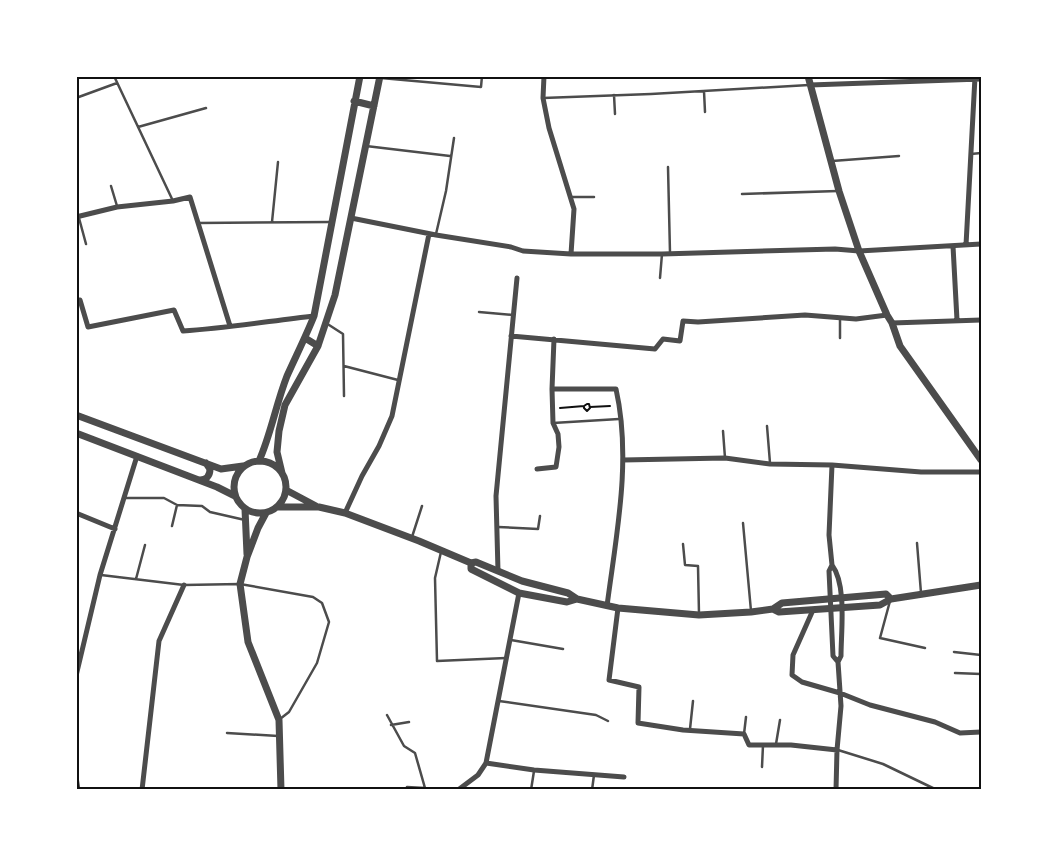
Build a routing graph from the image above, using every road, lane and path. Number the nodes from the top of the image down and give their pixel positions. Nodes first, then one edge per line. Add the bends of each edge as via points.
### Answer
1 (114, 76) edge
2 (360, 76) edge
3 (482, 76) edge
4 (544, 76) edge
5 (808, 76) edge
6 (380, 77) edge
7 (977, 78) edge
8 (909, 79) edge
9 (117, 83) junction
10 (810, 85) junction
11 (704, 91) junction
12 (614, 95) junction
13 (76, 98) edge
14 (543, 98) junction
15 (354, 101) junction
16 (374, 106) junction
17 (206, 108) dead end
18 (705, 112) dead end
19 (615, 114) dead end
20 (138, 127) junction
21 (454, 138) dead end
22 (365, 146) junction
23 (981, 153) edge
24 (971, 154) junction
25 (451, 156) junction
26 (899, 156) dead end
27 (830, 161) junction
28 (278, 162) dead end
29 (668, 167) dead end
30 (111, 186) dead end
31 (840, 191) junction
32 (742, 194) dead end
33 (570, 197) junction
34 (594, 197) dead end
35 (173, 201) junction
36 (76, 208) edge
37 (117, 208) junction
38 (77, 217) edge
39 (351, 218) junction
40 (198, 222) junction
41 (272, 222) junction
42 (331, 222) junction
43 (429, 234) junction
44 (436, 236) junction
45 (86, 244) dead end
46 (981, 244) edge
47 (966, 245) junction
48 (953, 246) junction
49 (859, 251) junction
50 (670, 253) junction
51 (571, 254) junction
52 (662, 254) junction
53 (517, 278) dead end
54 (660, 278) dead end
55 (80, 300) dead end
56 (480, 312) dead end
57 (513, 314) junction
58 (887, 315) junction
59 (314, 316) junction
60 (840, 318) junction
61 (957, 320) junction
62 (981, 320) edge
63 (326, 323) junction
64 (892, 323) junction
65 (230, 326) junction
66 (511, 336) junction
67 (305, 338) junction
68 (840, 338) dead end
69 (554, 339) junction
70 (318, 346) junction
71 (344, 366) junction
72 (398, 380) junction
73 (552, 389) junction
74 (344, 396) dead end
75 (584, 406) junction
76 (620, 406) junction
77 (590, 407) junction
78 (553, 409) junction
79 (76, 415) edge
80 (621, 419) junction
81 (554, 423) junction
82 (767, 426) dead end
83 (723, 432) dead end
84 (76, 433) edge
85 (137, 456) junction
86 (725, 458) junction
87 (623, 460) junction
88 (981, 460) edge
89 (259, 461) junction
90 (205, 463) junction
91 (770, 464) junction
92 (243, 466) junction
93 (832, 466) junction
94 (537, 470) dead end
95 (282, 472) junction
96 (981, 472) edge
97 (200, 480) junction
98 (286, 490) junction
99 (235, 496) junction
100 (124, 498) junction
101 (177, 505) junction
102 (278, 506) junction
103 (422, 506) dead end
104 (318, 507) junction
105 (245, 510) junction
106 (76, 513) edge
107 (266, 513) junction
108 (345, 513) junction
109 (540, 516) dead end
110 (245, 520) junction
111 (743, 523) dead end
112 (172, 526) dead end
113 (496, 527) junction
114 (115, 529) junction
115 (411, 538) junction
116 (917, 543) dead end
117 (683, 544) dead end
118 (145, 545) dead end
119 (441, 550) junction
120 (247, 557) junction
121 (471, 563) junction
122 (832, 565) junction
123 (498, 571) junction
124 (100, 575) junction
125 (136, 579) junction
126 (522, 581) junction
127 (240, 584) junction
128 (184, 585) junction
129 (981, 586) edge
130 (519, 593) junction
131 (921, 594) junction
132 (841, 598) junction
133 (576, 599) junction
134 (830, 599) junction
135 (891, 599) junction
136 (607, 606) junction
137 (618, 608) junction
138 (831, 608) junction
139 (842, 608) junction
140 (773, 609) junction
141 (813, 610) junction
142 (751, 612) junction
143 (699, 615) junction
144 (511, 640) junction
145 (925, 648) dead end
146 (563, 649) dead end
147 (954, 652) dead end
148 (981, 655) edge
149 (506, 658) junction
150 (838, 662) junction
151 (955, 673) dead end
152 (981, 674) edge
153 (76, 676) edge
154 (840, 693) junction
155 (693, 700) dead end
156 (497, 701) junction
157 (387, 715) dead end
158 (746, 717) dead end
159 (279, 720) junction
160 (780, 720) dead end
161 (608, 721) dead end
162 (408, 722) dead end
163 (391, 725) junction
164 (690, 731) junction
165 (981, 732) edge
166 (227, 734) dead end
167 (744, 734) junction
168 (280, 736) junction
169 (763, 745) junction
170 (776, 745) junction
171 (837, 750) junction
172 (486, 763) junction
173 (762, 768) dead end
174 (534, 770) junction
175 (594, 775) junction
176 (76, 777) edge
177 (624, 777) dead end
178 (425, 788) junction
179 (78, 790) edge
180 (142, 790) edge
181 (281, 790) edge
182 (406, 790) edge
183 (436, 790) edge
184 (458, 790) edge
185 (531, 790) edge
186 (592, 790) edge
187 (836, 790) edge
188 (936, 790) edge

1 - 9 lane
2 - 15 street
3 - 6 lane via 480,87
4 - 14 street
5 - 10 street
6 - 16 street
7 - 8 street
7 - 24 street
8 - 10 street
9 - 13 lane
9 - 20 lane
10 - 11 lane
10 - 27 street
11 - 12 lane
11 - 18 lane
12 - 14 lane
12 - 19 lane
14 - 33 street via 548,128
15 - 16 street
15 - 42 street
16 - 22 street
17 - 20 lane
20 - 35 lane
21 - 25 lane
22 - 25 lane
22 - 39 street
23 - 24 lane
24 - 47 street
25 - 44 lane
26 - 27 lane
27 - 31 street
28 - 41 lane
29 - 50 lane
30 - 37 lane
31 - 32 lane
31 - 49 street
33 - 34 lane
33 - 51 street via 574,209
35 - 37 street
35 - 40 street via 190,197
36 - 38 lane
37 - 38 street
38 - 45 lane
39 - 43 street
39 - 63 street
40 - 41 lane
40 - 65 street
41 - 42 lane
42 - 59 street
43 - 44 street
43 - 72 street
44 - 51 street via 511,246 524,251
46 - 47 street
47 - 48 street
48 - 49 street
48 - 61 street
49 - 50 street
49 - 58 street
50 - 52 street
51 - 52 street
52 - 54 lane
53 - 57 street
55 - 65 street via 88,327 174,310 183,331
56 - 57 lane
57 - 66 street
58 - 60 street
58 - 64 street
59 - 65 street
59 - 67 street
60 - 68 lane
60 - 69 street via 806,315 683,321 680,341 663,339 655,349
61 - 62 street
61 - 64 street
63 - 70 street
63 - 71 lane via 343,334
64 - 88 street via 900,346
66 - 69 street
66 - 113 street
67 - 70 street
67 - 89 street via 288,376
69 - 73 street
70 - 95 street via 286,405 277,452
71 - 72 lane
71 - 74 lane
72 - 108 street via 392,416
73 - 76 street via 616,390
73 - 78 street
75 - 77 path
75 - 77 path via 587,411
75 - 78 path
76 - 77 path
76 - 80 street
78 - 81 street
79 - 90 street
80 - 81 lane
80 - 87 street
81 - 94 street via 559,447 556,467
82 - 91 lane
83 - 86 lane
84 - 85 street
85 - 97 street
85 - 100 street
86 - 87 street
86 - 91 street
87 - 136 street
89 - 92 street
89 - 95 street via 267,462
90 - 92 street via 221,469
90 - 97 street via 210,472
91 - 93 street
92 - 99 street via 234,480
93 - 96 street
93 - 122 street via 829,535
95 - 98 street
97 - 99 street
98 - 102 street
98 - 104 street
99 - 105 street
100 - 101 lane via 164,498
100 - 114 street
101 - 110 lane via 202,506 210,512
101 - 112 lane
102 - 104 street
102 - 107 street
103 - 115 lane
104 - 108 street
105 - 107 street
105 - 110 street
106 - 114 street
107 - 120 street
108 - 115 street
109 - 113 lane via 538,529
110 - 120 street
111 - 142 lane
113 - 123 street
114 - 124 street
115 - 119 street
116 - 131 lane
117 - 143 lane via 684,565 698,566
118 - 125 lane
119 - 121 street
119 - 149 lane via 435,578 437,661
120 - 127 street
121 - 123 street
121 - 130 street via 471,569
122 - 132 street via 837,572
122 - 134 street via 829,571
123 - 126 street
124 - 125 lane
124 - 153 street
125 - 128 lane
126 - 130 street
126 - 133 street via 568,593
127 - 128 lane
127 - 159 street via 248,642
127 - 159 lane via 313,597 322,603 329,622 317,663 289,712
128 - 180 street via 159,641
129 - 131 street
130 - 133 street via 567,602
130 - 144 street
131 - 135 street
132 - 134 street
132 - 135 street via 886,594
132 - 139 street
133 - 136 street
134 - 138 street
134 - 140 street via 782,603
135 - 139 street via 880,605
135 - 145 lane via 880,638
136 - 137 street
137 - 143 street
137 - 164 street via 609,680 639,687 638,723
138 - 139 street
138 - 141 street
138 - 150 street via 833,656
139 - 150 street via 841,656
140 - 141 street via 779,612
140 - 142 street
141 - 154 street via 793,655 792,674 802,682
142 - 143 street
144 - 146 lane
144 - 149 street
147 - 148 lane
149 - 156 street
150 - 154 street
151 - 152 lane
154 - 165 street via 870,705 935,722 960,733
154 - 171 street
155 - 164 lane
156 - 161 lane via 596,715
156 - 172 street
157 - 163 lane
158 - 167 lane
159 - 168 street
160 - 170 lane
162 - 163 lane
163 - 178 lane via 404,746 415,753
164 - 167 street
166 - 168 lane
167 - 169 street via 749,745
168 - 181 street
169 - 170 street
169 - 173 lane
170 - 171 street
171 - 187 street
171 - 188 lane via 883,764
172 - 174 street
172 - 184 street
174 - 175 street
174 - 185 lane
175 - 177 street
175 - 186 lane
176 - 179 street
178 - 182 lane via 407,787
178 - 183 lane

